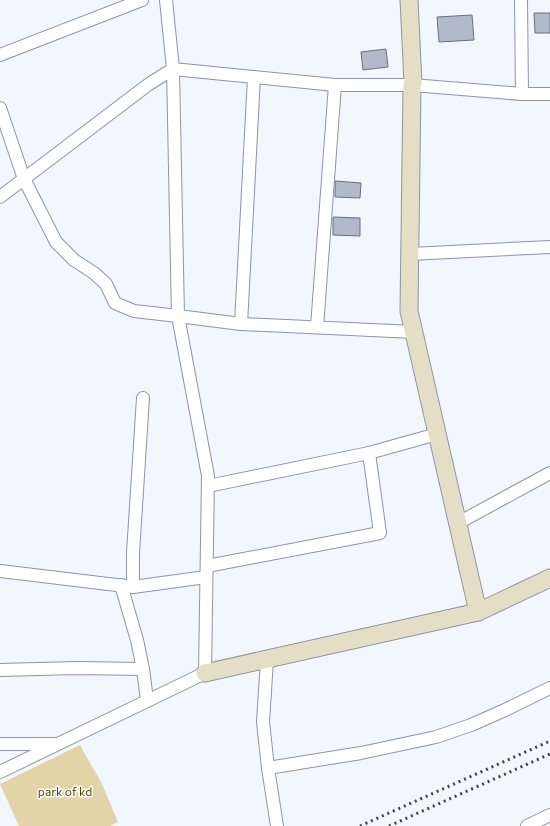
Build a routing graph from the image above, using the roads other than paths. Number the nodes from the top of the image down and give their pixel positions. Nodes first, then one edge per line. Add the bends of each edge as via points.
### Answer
1 (142, 0) edge
2 (166, 0) edge
3 (409, 0) edge
4 (521, 0) edge
5 (0, 54) edge
6 (173, 69) junction
7 (254, 77) junction
8 (335, 85) junction
9 (412, 85) junction
10 (522, 94) junction
11 (550, 94) edge
12 (0, 108) edge
13 (24, 179) junction
14 (0, 197) edge
15 (550, 247) edge
16 (410, 254) junction
17 (178, 316) junction
18 (241, 324) junction
19 (317, 327) junction
20 (414, 332) junction
21 (143, 398) dead end
22 (437, 434) junction
23 (369, 453) junction
24 (550, 473) edge
25 (208, 486) junction
26 (458, 523) junction
27 (0, 571) edge
28 (207, 571) junction
29 (550, 578) edge
30 (127, 586) junction
31 (478, 612) junction
32 (267, 660) junction
33 (143, 669) junction
34 (0, 670) edge
35 (205, 673) junction
36 (550, 688) edge
37 (147, 700) junction
38 (0, 744) edge
39 (59, 744) junction
40 (268, 768) junction
41 (0, 772) edge
42 (550, 815) edge
43 (277, 826) edge
44 (528, 826) edge

1 - 5 street
2 - 6 street
3 - 9 street
4 - 10 street
6 - 7 street
6 - 13 street via 149,84
6 - 17 street
7 - 8 street
7 - 18 street
8 - 9 street
8 - 19 street
9 - 10 street
9 - 16 street
10 - 11 street
12 - 13 street
13 - 14 street
13 - 17 street via 56,242 74,260 106,284 115,303 134,311
15 - 16 street
16 - 20 street via 410,311
17 - 18 street
17 - 25 street
18 - 19 street
19 - 20 street
20 - 22 street
21 - 30 street via 133,553
22 - 23 street
22 - 26 street
23 - 25 street
23 - 28 street via 380,533
24 - 26 street
25 - 28 street
26 - 31 street
27 - 30 street
28 - 30 street
28 - 35 street
29 - 31 street
30 - 33 street
31 - 32 street
32 - 35 street
32 - 40 street via 263,722
33 - 34 street
33 - 37 street
35 - 37 street
36 - 40 street via 506,710 436,737 361,753
37 - 39 street
38 - 39 street
39 - 41 street
40 - 43 street
42 - 44 street

